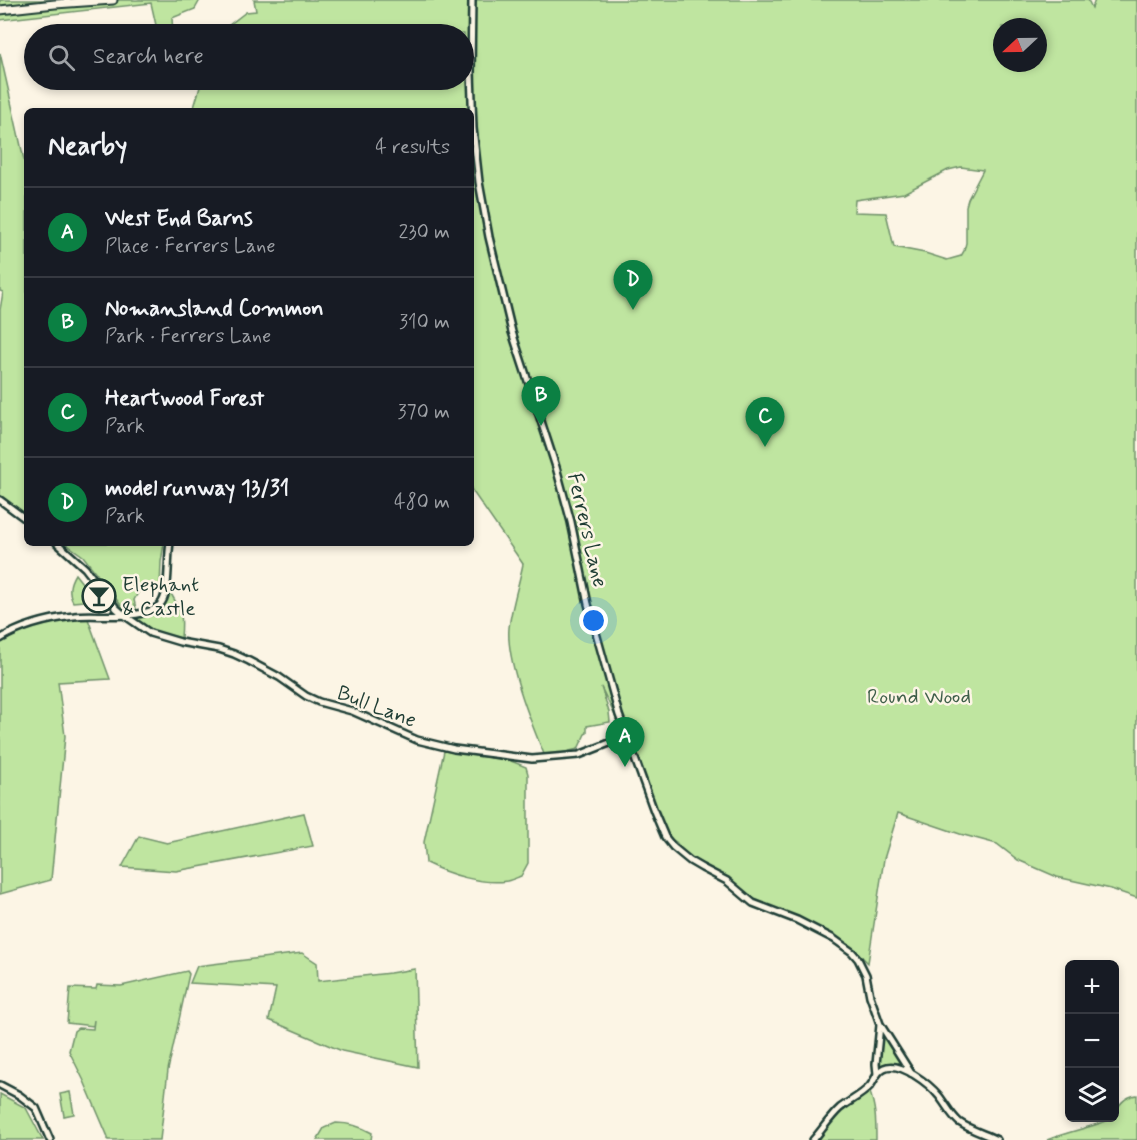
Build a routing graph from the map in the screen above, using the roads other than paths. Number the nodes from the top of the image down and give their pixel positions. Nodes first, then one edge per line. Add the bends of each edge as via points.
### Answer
1 (113, 0) edge
2 (472, 0) edge
3 (0, 10) edge
4 (472, 24) edge
5 (472, 90) edge
6 (472, 108) edge
7 (474, 139) edge
8 (476, 161) junction
9 (474, 163) edge
10 (0, 500) edge
11 (24, 518) edge
12 (60, 546) edge
13 (170, 546) edge
14 (124, 615) junction
15 (0, 639) edge
16 (632, 753) junction
17 (880, 1024) junction
18 (911, 1073) junction
19 (877, 1074) junction
20 (0, 1085) edge
21 (50, 1140) edge
22 (813, 1140) edge
23 (997, 1140) edge

1 - 3 main road
2 - 4 street, Ferrers Lane
5 - 6 street, Ferrers Lane
7 - 8 street, Ferrers Lane
8 - 9 street
8 - 16 street, Ferrers Lane via 512,332 556,467 588,604
10 - 11 street
12 - 14 street via 85,568
13 - 14 street via 166,594 160,605 139,614
14 - 15 street via 43,621
14 - 16 street, Bull Lane via 150,633 234,654 306,696 352,711 417,740 532,759 579,755 612,742
16 - 17 street, Ferrers Lane via 665,837 673,847 727,880 753,903 797,920 852,952 866,975
17 - 18 street, Ferrers Lane
17 - 19 street, Ferrers Lane
18 - 19 street via 890,1066
18 - 23 street via 938,1095 959,1121
19 - 22 street via 872,1084 840,1108
20 - 21 street via 36,1108

